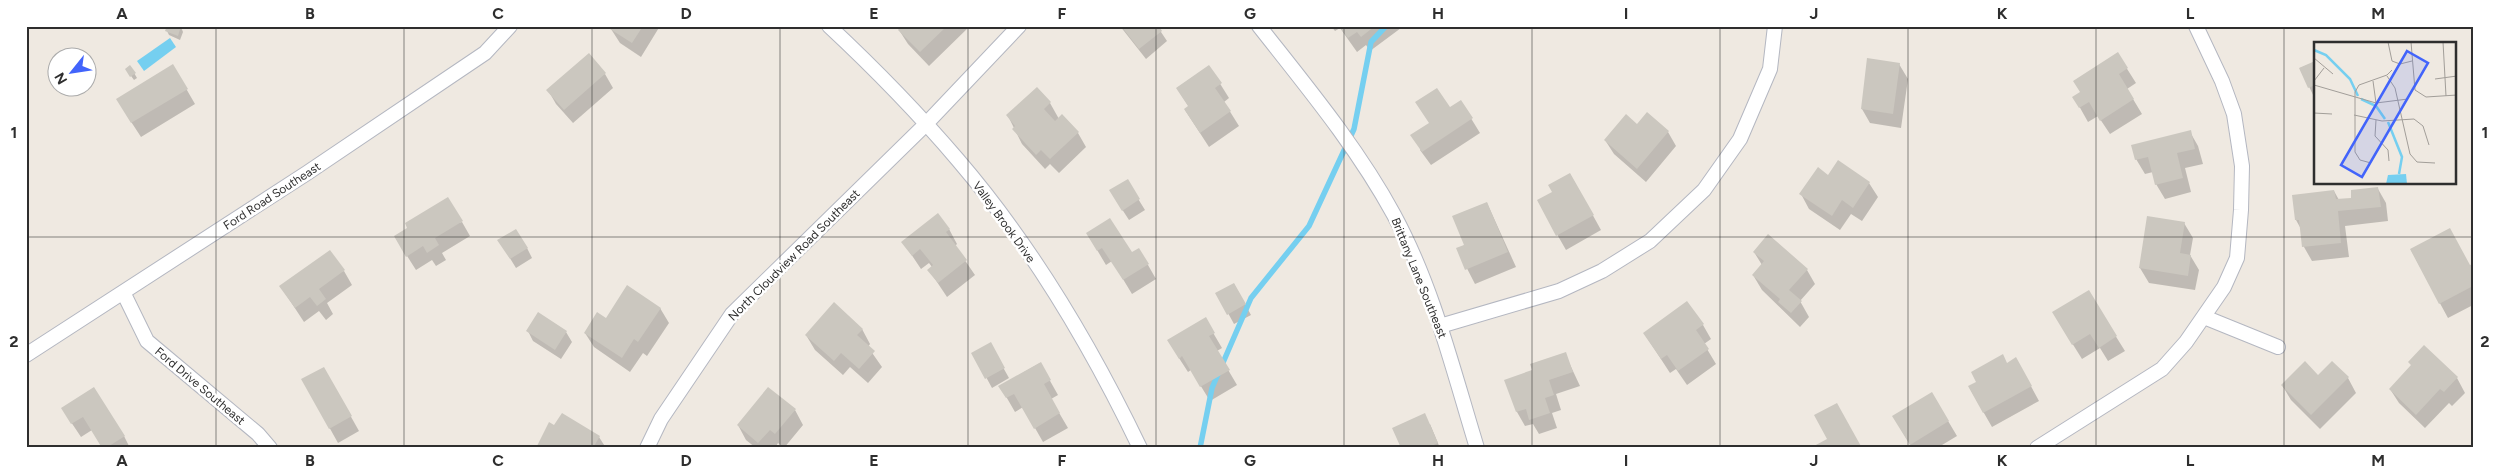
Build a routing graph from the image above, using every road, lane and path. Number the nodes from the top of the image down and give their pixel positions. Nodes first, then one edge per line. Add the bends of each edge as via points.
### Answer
1 (510, 26) edge
2 (829, 26) edge
3 (1019, 26) edge
4 (1259, 26) edge
5 (1775, 26) edge
6 (2196, 26) edge
7 (925, 125) junction
8 (124, 294) junction
9 (2204, 317) junction
10 (1440, 326) junction
11 (2278, 348) dead end
12 (26, 355) edge
13 (270, 448) edge
14 (647, 448) edge
15 (1140, 448) edge
16 (1477, 448) edge
17 (2037, 448) edge

1 - 8 street, Ford Road Southeast via 485,53
2 - 7 street, Valley Brook Drive
3 - 7 street, North Cloudview Road Southeast
4 - 10 street, Brittany Lane Southeast via 1360,158 1378,187 1407,243
5 - 10 street via 1770,69 1740,139 1704,190 1650,241 1602,271 1559,291
6 - 9 street via 2234,114 2242,166 2237,258 2224,287
7 - 14 street, North Cloudview Road Southeast via 732,314 661,419
7 - 15 street, Valley Brook Drive via 958,160 1016,236 1095,362
8 - 12 street, Ford Road Southeast
8 - 13 street, Ford Drive Southeast via 147,341 258,434
9 - 11 street
9 - 17 street via 2162,369
10 - 16 street, Brittany Lane Southeast

